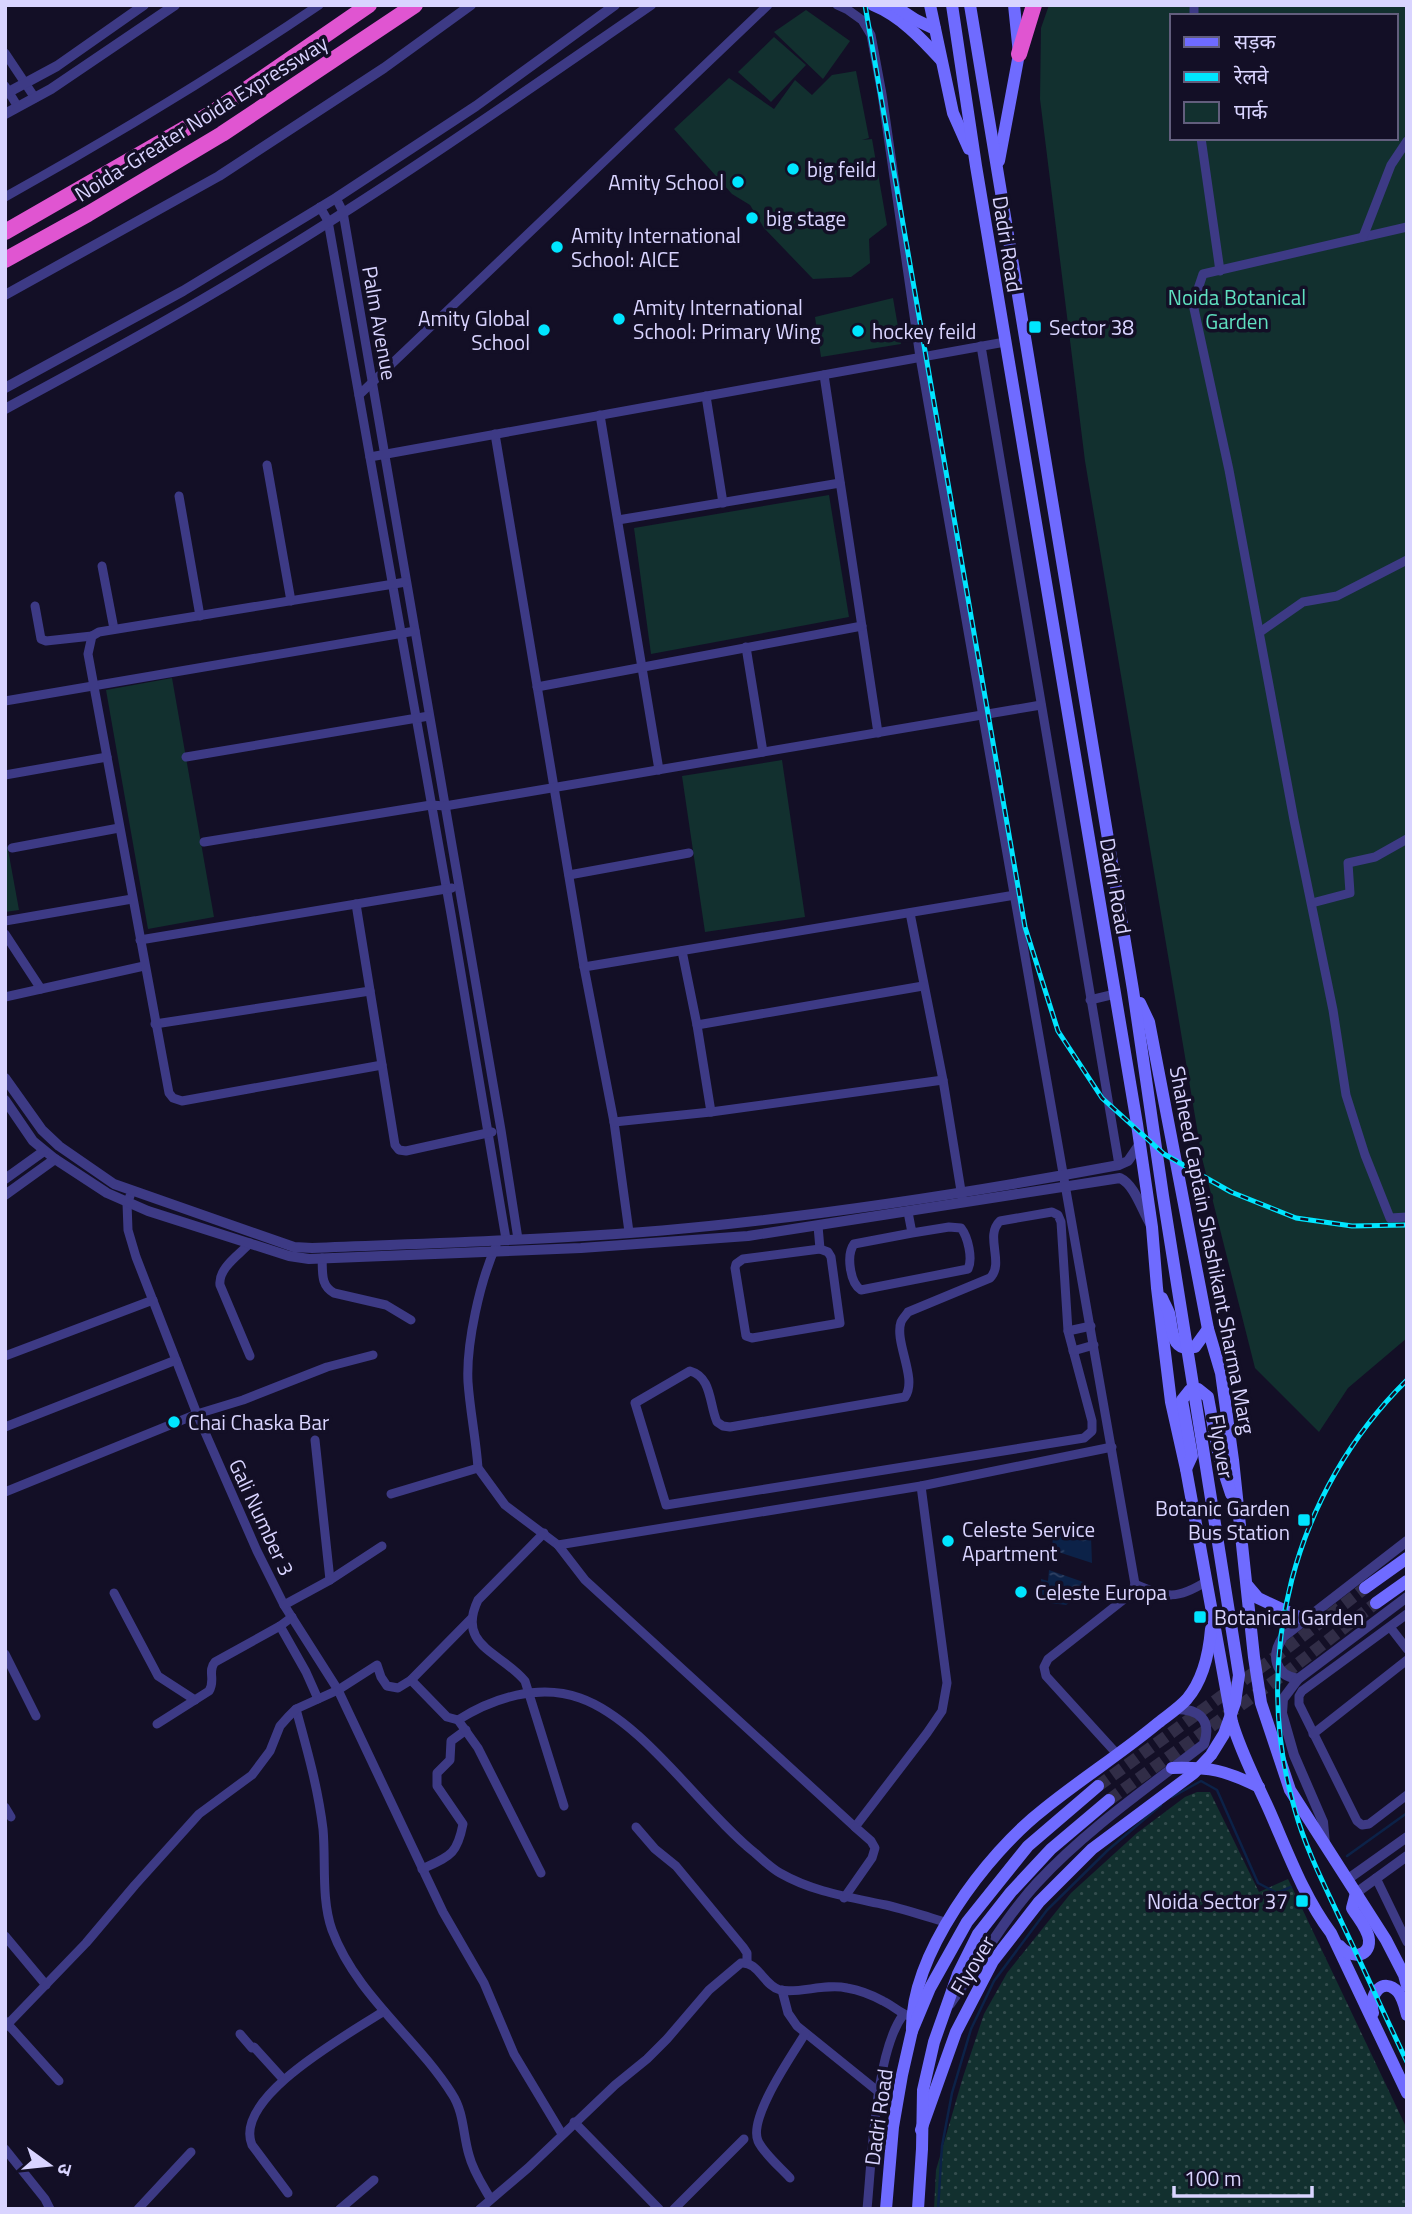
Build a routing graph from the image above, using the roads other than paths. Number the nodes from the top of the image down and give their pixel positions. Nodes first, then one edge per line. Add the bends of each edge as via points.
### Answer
1 (144, 5) edge
2 (175, 5) edge
3 (319, 5) edge
4 (369, 5) edge
5 (415, 5) edge
6 (471, 5) edge
7 (615, 5) edge
8 (651, 5) edge
9 (768, 5) edge
10 (837, 5) edge
11 (873, 5) edge
12 (892, 5) edge
13 (930, 5) edge
14 (952, 5) edge
15 (970, 5) edge
16 (1014, 5) edge
17 (1034, 5) edge
18 (934, 29) junction
19 (5, 53) edge
20 (1019, 54) junction
21 (941, 60) junction
22 (25, 83) junction
23 (7, 91) edge
24 (35, 98) junction
25 (18, 107) junction
26 (5, 114) edge
27 (1201, 140) edge
28 (1407, 141) edge
29 (976, 166) junction
30 (997, 172) junction
31 (5, 197) edge
32 (336, 198) junction
33 (320, 207) junction
34 (343, 212) junction
35 (328, 221) junction
36 (1407, 227) edge
37 (5, 232) edge
38 (1363, 237) junction
39 (5, 260) edge
40 (1220, 271) junction
41 (5, 295) edge
42 (1005, 342) junction
43 (981, 346) junction
44 (920, 357) junction
45 (824, 375) junction
46 (372, 382) junction
47 (5, 388) edge
48 (359, 395) junction
49 (706, 396) junction
50 (5, 409) edge
51 (600, 415) junction
52 (495, 434) junction
53 (384, 454) junction
54 (370, 457) junction
55 (267, 465) dead end
56 (840, 483) junction
57 (179, 496) dead end
58 (723, 503) junction
59 (618, 520) junction
60 (1407, 560) edge
61 (102, 566) dead end
62 (406, 582) junction
63 (392, 584) junction
64 (290, 601) junction
65 (35, 606) dead end
66 (200, 616) junction
67 (862, 626) junction
68 (114, 629) junction
69 (415, 631) junction
70 (1260, 632) junction
71 (401, 634) junction
72 (92, 636) junction
73 (746, 648) junction
74 (642, 667) junction
75 (94, 686) junction
76 (537, 687) junction
77 (5, 701) edge
78 (1041, 705) junction
79 (983, 715) junction
80 (429, 716) junction
81 (416, 719) junction
82 (878, 733) junction
83 (763, 752) junction
84 (107, 757) junction
85 (186, 757) dead end
86 (659, 770) junction
87 (5, 775) edge
88 (554, 788) junction
89 (431, 805) junction
90 (445, 806) junction
91 (120, 828) junction
92 (1407, 839) edge
93 (204, 842) dead end
94 (12, 848) dead end
95 (689, 853) dead end
96 (569, 874) junction
97 (458, 887) junction
98 (446, 889) junction
99 (1015, 895) junction
100 (132, 899) junction
101 (1311, 903) junction
102 (356, 904) junction
103 (910, 913) junction
104 (5, 921) edge
105 (5, 934) edge
106 (140, 940) junction
107 (681, 951) junction
108 (144, 966) junction
109 (584, 967) junction
110 (923, 986) junction
111 (41, 989) junction
112 (1133, 990) junction
113 (370, 991) junction
114 (1115, 994) junction
115 (5, 997) edge
116 (1090, 1000) junction
117 (155, 1024) junction
118 (697, 1025) junction
119 (382, 1065) junction
120 (5, 1078) edge
121 (943, 1080) junction
122 (5, 1100) edge
123 (711, 1112) junction
124 (614, 1122) junction
125 (501, 1130) junction
126 (488, 1132) junction
127 (1139, 1145) junction
128 (44, 1151) junction
129 (55, 1159) junction
130 (1119, 1165) junction
131 (5, 1179) edge
132 (1065, 1181) junction
133 (132, 1191) junction
134 (5, 1195) edge
135 (962, 1197) junction
136 (127, 1203) junction
137 (908, 1212) junction
138 (1407, 1217) edge
139 (818, 1226) junction
140 (1152, 1227) junction
141 (629, 1232) junction
142 (912, 1233) junction
143 (508, 1239) junction
144 (250, 1243) junction
145 (820, 1249) junction
146 (494, 1251) junction
147 (322, 1258) junction
148 (1157, 1288) junction
149 (153, 1300) junction
150 (411, 1320) dead end
151 (1090, 1326) junction
152 (1208, 1329) junction
153 (1068, 1331) junction
154 (1094, 1345) junction
155 (1073, 1352) junction
156 (373, 1354) dead end
157 (5, 1356) edge
158 (250, 1356) dead end
159 (176, 1360) junction
160 (197, 1413) junction
161 (5, 1427) edge
162 (315, 1440) dead end
163 (1112, 1447) junction
164 (478, 1468) junction
165 (1186, 1469) junction
166 (921, 1486) junction
167 (5, 1492) edge
168 (391, 1494) dead end
169 (1238, 1518) junction
170 (544, 1533) junction
171 (1407, 1541) edge
172 (558, 1545) junction
173 (382, 1546) dead end
174 (1407, 1558) edge
175 (330, 1580) junction
176 (1206, 1581) junction
177 (1407, 1581) edge
178 (1135, 1584) junction
179 (1247, 1585) junction
180 (1365, 1588) tunnel mouth
181 (114, 1592) dead end
182 (1407, 1597) edge
183 (1377, 1603) tunnel mouth
184 (284, 1605) junction
185 (1212, 1612) junction
186 (1407, 1614) edge
187 (292, 1617) junction
188 (471, 1619) junction
189 (1303, 1619) junction
190 (280, 1626) junction
191 (1390, 1627) junction
192 (1407, 1649) edge
193 (5, 1654) edge
194 (1407, 1660) edge
195 (1297, 1679) junction
196 (411, 1680) junction
197 (338, 1690) junction
198 (530, 1692) junction
199 (318, 1699) junction
200 (195, 1700) junction
201 (296, 1709) junction
202 (1175, 1709) junction
203 (36, 1716) dead end
204 (458, 1720) junction
205 (157, 1724) dead end
206 (466, 1730) junction
207 (1313, 1734) junction
208 (1117, 1755) junction
209 (1172, 1768) junction
210 (1098, 1786) tunnel mouth
211 (1259, 1787) junction
212 (1407, 1795) edge
213 (1109, 1800) tunnel mouth
214 (564, 1806) dead end
215 (5, 1807) edge
216 (11, 1817) dead end
217 (636, 1826) dead end
218 (855, 1827) junction
219 (1407, 1837) edge
220 (1325, 1844) junction
221 (1407, 1856) edge
222 (422, 1869) junction
223 (541, 1873) dead end
224 (1376, 1878) junction
225 (1348, 1880) junction
226 (1356, 1893) junction
227 (844, 1898) junction
228 (948, 1923) junction
229 (1331, 1933) junction
230 (5, 1936) edge
231 (1407, 1942) edge
232 (747, 1962) junction
233 (46, 1985) junction
234 (1407, 1986) edge
235 (782, 1990) junction
236 (384, 2011) junction
237 (944, 2012) junction
238 (1407, 2015) edge
239 (907, 2016) junction
240 (6, 2024) edge
241 (912, 2031) junction
242 (240, 2034) dead end
243 (805, 2034) junction
244 (1378, 2034) junction
245 (283, 2079) junction
246 (59, 2081) dead end
247 (880, 2093) junction
248 (1407, 2093) edge
249 (575, 2122) junction
250 (921, 2130) junction
251 (562, 2134) junction
252 (744, 2139) dead end
253 (5, 2149) edge
254 (191, 2152) dead end
255 (790, 2178) dead end
256 (374, 2180) dead end
257 (288, 2193) dead end
258 (490, 2198) junction
259 (50, 2209) edge
260 (138, 2209) edge
261 (340, 2209) edge
262 (480, 2209) edge
263 (659, 2209) edge
264 (674, 2209) edge
265 (867, 2209) edge
266 (886, 2209) edge
267 (918, 2209) edge

1 - 22 street
2 - 24 street
3 - 31 street via 244,57
4 - 37 highway, Noida-Greater Noida Expressway via 212,113
5 - 39 highway, Noida-Greater Noida Expressway via 222,134
6 - 41 street via 219,176
7 - 32 street
8 - 34 street
9 - 46 street
10 - 44 street via 862,20 871,35
11 - 21 main road via 888,11
12 - 18 main road
13 - 18 main road
14 - 29 main road
15 - 30 main road, Dadri Road
16 - 20 main road
17 - 20 highway
18 - 21 main road
19 - 22 street
20 - 30 main road
21 - 29 main road via 953,113
22 - 23 street
22 - 24 street
23 - 25 street
24 - 25 street
25 - 26 street
27 - 40 street
28 - 38 street via 1391,165
29 - 42 main road, Dadri Road
30 - 112 main road, Dadri Road
32 - 33 street
32 - 34 street, Palm Avenue
33 - 35 street, Palm Avenue
33 - 47 street via 183,291
34 - 35 street
34 - 46 street, Palm Avenue
35 - 48 street, Palm Avenue
35 - 50 street via 264,263
36 - 38 street
38 - 40 street
40 - 70 street via 1203,274 1194,304
42 - 43 street
42 - 114 main road, Dadri Road
43 - 44 street
43 - 78 street
44 - 45 street
44 - 79 street
45 - 49 street
45 - 56 street
46 - 48 street
46 - 53 street, Palm Avenue
48 - 54 street, Palm Avenue
49 - 51 street
49 - 58 street
51 - 52 street
51 - 59 street
52 - 53 street
52 - 76 street
53 - 54 street
53 - 62 street, Palm Avenue
54 - 63 street, Palm Avenue
55 - 64 street
56 - 58 street
56 - 67 street
57 - 66 street
58 - 59 street
59 - 74 street
60 - 70 street via 1337,596 1303,602
61 - 68 street
62 - 63 street
62 - 69 street, Palm Avenue
63 - 64 street
63 - 71 street, Palm Avenue
64 - 66 street
65 - 72 street via 41,639
66 - 68 street
67 - 73 street
67 - 82 street
68 - 72 street
69 - 71 street
69 - 80 street, Palm Avenue
70 - 101 street
71 - 75 street
71 - 81 street, Palm Avenue
72 - 75 street via 88,654
73 - 74 street
73 - 83 street
74 - 76 street
74 - 86 street
75 - 77 street
75 - 84 street
76 - 88 street
78 - 79 street
78 - 116 street
79 - 82 street
79 - 99 street
80 - 81 street
80 - 90 street, Palm Avenue
81 - 85 street
81 - 89 street, Palm Avenue
82 - 83 street
83 - 86 street
84 - 87 street
84 - 91 street
86 - 88 street
88 - 90 street
88 - 96 street
89 - 90 street
89 - 93 street
89 - 98 street, Palm Avenue
90 - 97 street, Palm Avenue
91 - 94 street
91 - 100 street
92 - 101 street via 1376,857 1348,863 1350,893
95 - 96 street
96 - 109 street
97 - 98 street
97 - 125 street, Palm Avenue
98 - 102 street
98 - 126 street, Palm Avenue
99 - 103 street
99 - 132 street
100 - 104 street
100 - 106 street
101 - 138 street via 1346,1095 1390,1218
102 - 106 street
102 - 113 street
103 - 107 street
103 - 110 street
105 - 111 street
106 - 108 street
107 - 109 street
107 - 118 street
108 - 111 street
108 - 117 street
109 - 124 street
110 - 118 street
110 - 121 street
111 - 115 street
112 - 152 main road, Shaheed Captain Shashikant Sharma Marg via 1149,1022
112 - 250 main road, Flyover via 1239,1675 1235,1703 1224,1734 1194,1773 1091,1849 1015,1931 993,1961 956,2032
113 - 117 street
113 - 119 street
114 - 116 street
114 - 127 main road, Dadri Road
116 - 130 street
117 - 119 street via 169,1093 182,1101
118 - 123 street
119 - 126 street via 399,1150
120 - 133 street via 59,1146
121 - 123 street
121 - 135 street
122 - 128 street
123 - 124 street
124 - 141 street
125 - 126 street
125 - 143 street, Palm Avenue
126 - 143 street, Palm Avenue
127 - 130 street via 1128,1161
127 - 140 main road, Dadri Road
128 - 129 street
128 - 131 street
129 - 134 street
129 - 136 street
130 - 132 street
132 - 135 street
132 - 140 street via 1123,1179
132 - 151 street
133 - 136 street, Gali Number 3
133 - 143 street via 294,1247
135 - 137 street
135 - 141 street
136 - 144 street
136 - 149 street, Gali Number 3 via 128,1230
137 - 139 street
137 - 142 street
139 - 145 street
139 - 146 street via 735,1237
140 - 148 main road, Dadri Road
141 - 143 street
142 - 142 street via 961,1228 968,1269 857,1289 849,1253 854,1244
143 - 146 street
144 - 147 street via 289,1256
144 - 158 street via 219,1277
145 - 145 street via 831,1257 840,1323 746,1336 736,1264 743,1259
146 - 147 street
146 - 164 street via 469,1348
147 - 150 street via 326,1289 386,1305
148 - 152 main road via 1179,1345 1195,1347
148 - 165 main road, Dadri Road via 1171,1402
149 - 157 street
149 - 159 street, Gali Number 3
151 - 153 street
151 - 154 street
152 - 169 main road, Shaheed Captain Shashikant Sharma Marg via 1221,1373
153 - 155 street
153 - 155 street via 1061,1222 1052,1212 1000,1222 993,1234 996,1266 990,1278 908,1312 901,1321 909,1388 905,1397 730,1427 717,1422 705,1380 690,1371 635,1403 666,1505 1084,1438 1091,1432 1092,1421
154 - 155 street
154 - 163 street
156 - 160 street
159 - 160 street, Gali Number 3
159 - 161 street
160 - 167 street
160 - 184 street, Gali Number 3
162 - 175 street
163 - 166 street
163 - 178 street
164 - 168 street
164 - 170 street via 505,1506
165 - 169 main road via 1192,1456 1182,1400 1190,1390 1198,1389 1208,1397 1219,1457
165 - 176 main road, Dadri Road
166 - 172 street
166 - 218 street via 946,1664 942,1711
169 - 179 main road, Shaheed Captain Shashikant Sharma Marg
170 - 172 street
170 - 188 street via 478,1600
171 - 189 street
172 - 218 street via 585,1580
173 - 175 street
174 - 180 main road
175 - 184 street
176 - 178 street via 1173,1596
176 - 185 main road, Dadri Road
177 - 183 main road
178 - 208 street via 1132,1593 1048,1659 1044,1667 1046,1676
179 - 189 main road via 1258,1598
179 - 220 main road, Shaheed Captain Shashikant Sharma Marg via 1261,1703 1290,1790
181 - 200 street via 158,1676
182 - 195 street
184 - 187 street, Gali Number 3
185 - 202 main road via 1201,1674 1187,1699
185 - 211 main road via 1232,1722
186 - 191 street
187 - 190 street
187 - 197 street, Gali Number 3
188 - 196 street
188 - 198 street via 478,1642 518,1673
189 - 195 street via 1276,1650 1281,1674
190 - 199 street
190 - 200 street via 215,1662 213,1685
191 - 192 street
191 - 207 street via 1302,1690 1299,1704
193 - 203 street
194 - 207 street
195 - 220 street via 1283,1699 1282,1713 1294,1755 1323,1822
196 - 197 street via 398,1688 387,1686 377,1665
196 - 204 street via 447,1717
197 - 199 street
197 - 222 street, Gali Number 3
198 - 204 street via 502,1699
198 - 214 street
198 - 227 street via 579,1697 603,1710 632,1731 738,1840 778,1872
199 - 201 street
200 - 205 street
201 - 233 street via 280,1726 270,1751 252,1775 199,1814
201 - 236 street via 321,1814 326,1906 332,1930
202 - 208 main road
202 - 209 street via 1195,1711 1208,1732 1204,1744
204 - 206 street
206 - 222 street via 451,1741 450,1760 437,1773 437,1786 463,1824 459,1844 446,1858
206 - 223 street
207 - 212 street via 1362,1825
208 - 228 main road via 1042,1810 995,1856
209 - 211 main road via 1219,1769
209 - 237 street via 1075,1845 1036,1884
210 - 241 main road via 1028,1846 967,1922
211 - 229 main road via 1315,1910
213 - 237 main road via 1051,1849 978,1934
215 - 216 street
217 - 232 street via 743,1947
218 - 227 street via 875,1848
219 - 225 street
220 - 225 main road, Shaheed Captain Shashikant Sharma Marg
221 - 224 street
222 - 251 street, Gali Number 3 via 484,1983 514,2054
224 - 226 street
224 - 231 street
225 - 226 main road, Shaheed Captain Shashikant Sharma Marg
226 - 229 main road via 1352,1908 1367,1934 1368,1947 1362,1954 1348,1954
226 - 234 main road, Shaheed Captain Shashikant Sharma Marg via 1386,1940
227 - 228 street
228 - 239 main road via 930,1954
229 - 244 main road
230 - 233 street
232 - 235 street via 771,1986
232 - 249 street via 709,1990 654,2053
233 - 240 street
235 - 239 street via 844,1987 885,2001
235 - 243 street via 788,2013
236 - 245 street
236 - 258 street via 453,2096 471,2163
237 - 250 main road via 923,2090
238 - 244 main road via 1396,1990 1377,1990 1371,2004
239 - 241 main road
239 - 247 street via 896,2024 888,2043
240 - 246 street
241 - 266 main road, Dadri Road via 894,2127
242 - 245 street
243 - 247 street
243 - 255 street via 768,2096 756,2136
244 - 248 main road
245 - 257 street via 266,2097 248,2137
247 - 265 street
249 - 251 street
249 - 263 street
250 - 267 main road
251 - 258 street
252 - 264 street
253 - 259 street
254 - 260 street
256 - 261 street
258 - 262 street

